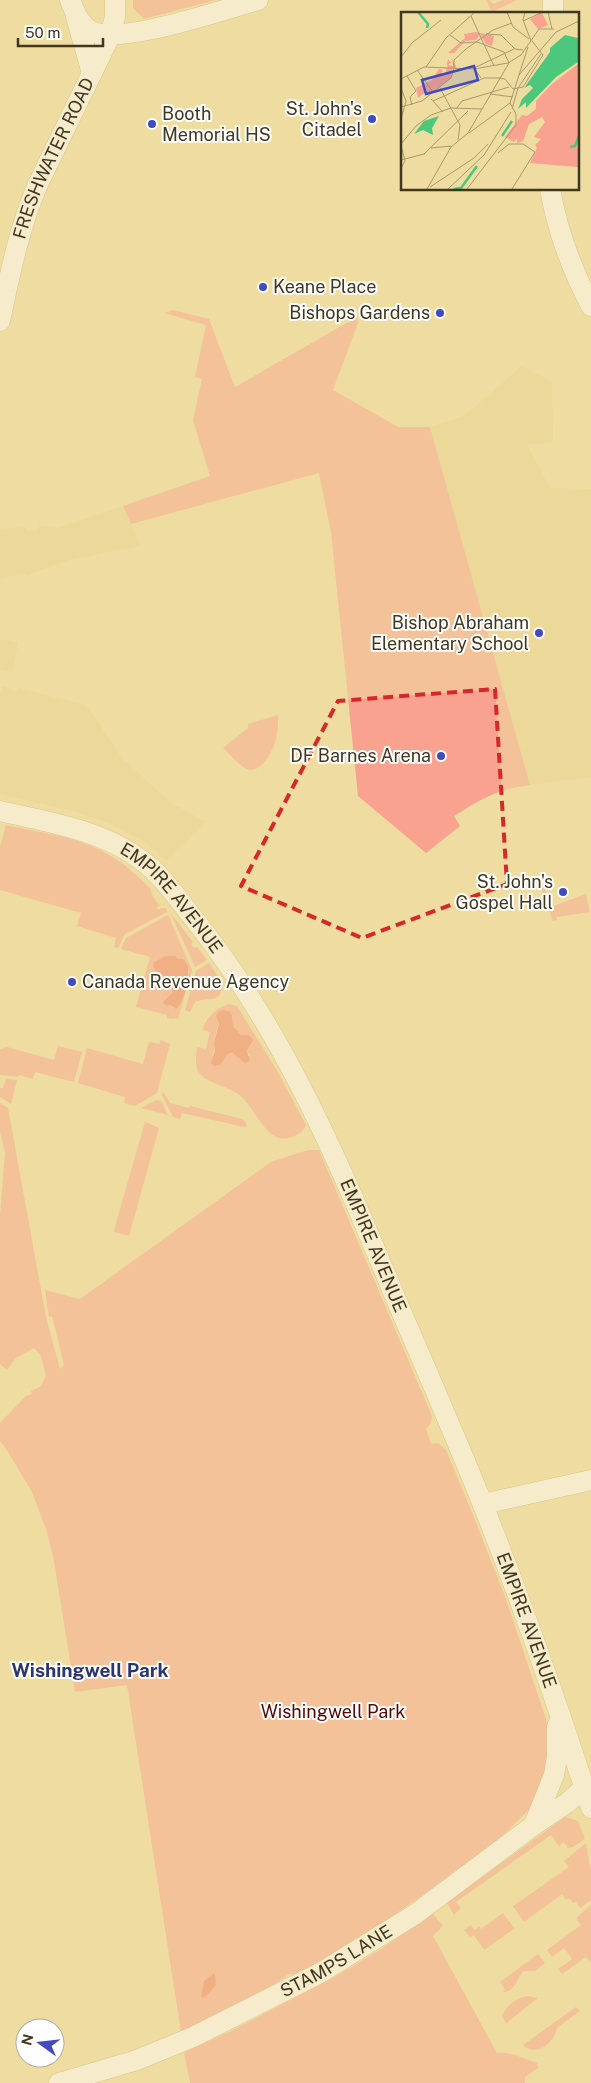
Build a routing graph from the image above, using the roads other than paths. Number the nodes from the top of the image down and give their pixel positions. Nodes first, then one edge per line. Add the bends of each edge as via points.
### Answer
1 (116, 0) edge
2 (258, 0) edge
3 (73, 6) edge
4 (110, 36) junction
5 (92, 73) junction
6 (550, 190) edge
7 (591, 306) edge
8 (0, 321) edge
9 (0, 811) edge
10 (591, 1480) edge
11 (482, 1504) junction
12 (559, 1715) junction
13 (584, 1788) junction
14 (591, 1808) edge
15 (534, 1825) junction
16 (59, 2083) edge

1 - 4 main road, FRESHWATER ROAD
2 - 4 main road via 149,30
3 - 4 main road via 83,25 92,32
3 - 5 main road
4 - 5 main road, FRESHWATER ROAD
5 - 8 main road, FRESHWATER ROAD via 29,205
6 - 7 main road via 570,259
9 - 11 main road, EMPIRE AVENUE via 89,833 138,858 163,881 227,964 288,1062 331,1146
10 - 11 main road
11 - 12 main road, EMPIRE AVENUE
12 - 13 main road, EMPIRE AVENUE
12 - 15 main road via 556,1768
13 - 14 main road, EMPIRE AVENUE
13 - 15 main road, STAMPS LANE
15 - 16 main road, STAMPS LANE via 414,1915 320,1973 186,2040 137,2060

